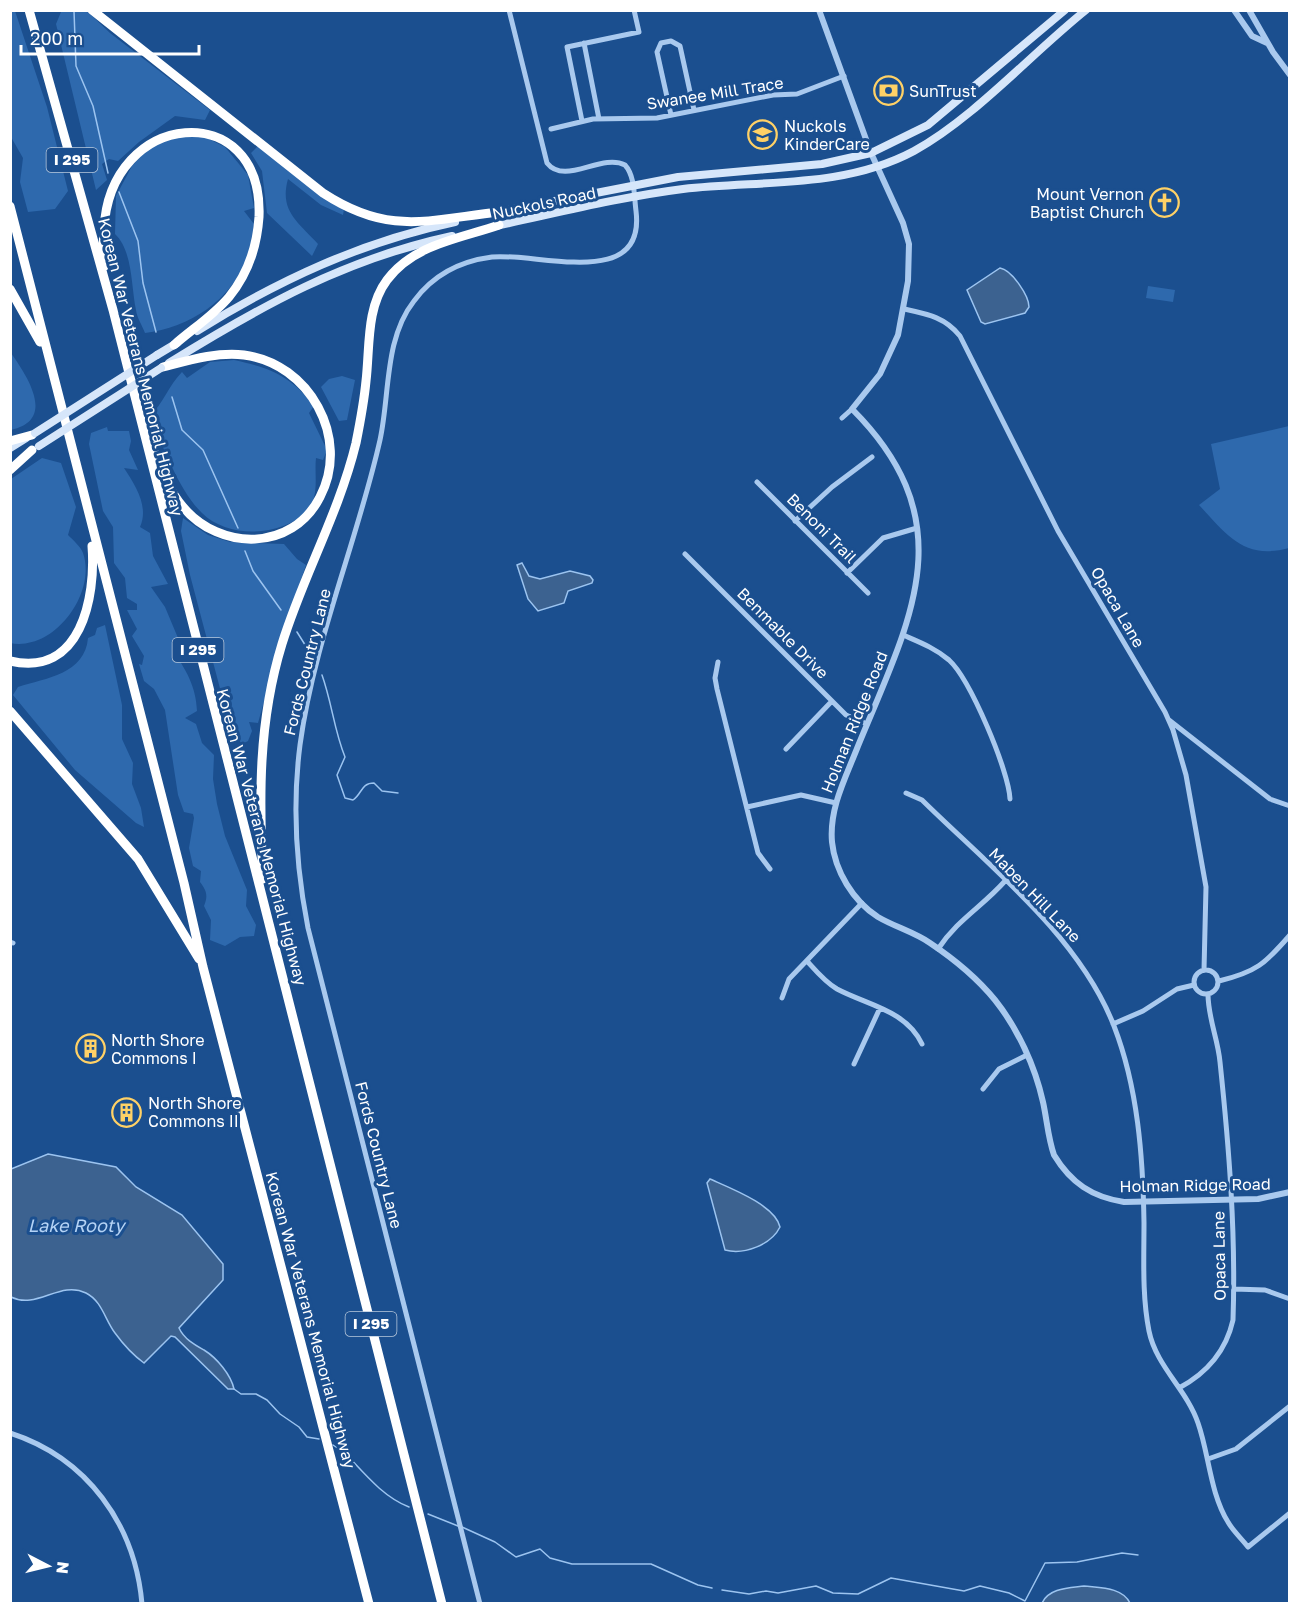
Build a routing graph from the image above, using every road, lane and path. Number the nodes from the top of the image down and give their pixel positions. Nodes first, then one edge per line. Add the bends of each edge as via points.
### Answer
1 (29, 10) edge
2 (92, 10) edge
3 (509, 10) edge
4 (634, 10) edge
5 (819, 10) edge
6 (1065, 10) edge
7 (1086, 10) edge
8 (1234, 10) edge
9 (1249, 10) edge
10 (584, 43) junction
11 (1267, 43) junction
12 (1290, 75) edge
13 (844, 76) junction
14 (694, 110) junction
15 (671, 115) junction
16 (599, 119) junction
17 (582, 121) junction
18 (551, 129) dead end
19 (871, 153) junction
20 (877, 166) junction
21 (633, 185) junction
22 (634, 198) junction
23 (10, 207) edge
24 (499, 212) junction
25 (500, 225) junction
26 (10, 289) edge
27 (904, 309) junction
28 (112, 310) junction
29 (174, 345) junction
30 (48, 358) junction
31 (162, 368) junction
32 (136, 403) junction
33 (852, 410) junction
34 (842, 418) dead end
35 (33, 434) junction
36 (10, 441) edge
37 (10, 448) edge
38 (35, 448) junction
39 (872, 457) dead end
40 (10, 464) edge
41 (10, 470) edge
42 (79, 482) junction
43 (757, 482) dead end
44 (795, 521) junction
45 (917, 528) junction
46 (685, 554) dead end
47 (847, 573) junction
48 (868, 593) dead end
49 (903, 636) junction
50 (10, 661) edge
51 (718, 662) dead end
52 (832, 701) junction
53 (10, 711) edge
54 (1168, 719) junction
55 (867, 724) junction
56 (786, 749) dead end
57 (906, 793) dead end
58 (1010, 799) dead end
59 (836, 803) junction
60 (747, 807) junction
61 (1290, 807) edge
62 (770, 869) dead end
63 (1005, 881) junction
64 (263, 896) junction
65 (862, 903) junction
66 (1290, 935) edge
67 (938, 949) junction
68 (807, 961) junction
69 (203, 967) junction
70 (1204, 970) junction
71 (1219, 981) junction
72 (1194, 985) junction
73 (1208, 994) junction
74 (782, 998) dead end
75 (880, 1008) junction
76 (1113, 1024) junction
77 (922, 1044) dead end
78 (1027, 1055) junction
79 (854, 1064) dead end
80 (983, 1089) dead end
81 (1290, 1192) edge
82 (1232, 1200) junction
83 (1143, 1202) junction
84 (1234, 1289) junction
85 (1290, 1299) edge
86 (1179, 1388) junction
87 (1290, 1406) edge
88 (10, 1433) edge
89 (1208, 1459) junction
90 (1290, 1513) edge
91 (142, 1604) edge
92 (369, 1604) edge
93 (442, 1604) edge
94 (480, 1604) edge

1 - 28 highway, Korean War Veterans Memorial Highway / I 295
2 - 24 highway via 323,193 349,208 380,220 414,224
3 - 21 street via 547,163 563,171 618,162 627,168
4 - 10 street via 639,32
5 - 13 street
6 - 19 main road, Nuckols Road via 939,117
7 - 20 main road, Nuckols Road via 949,128 913,151
8 - 11 street via 1252,36
9 - 11 street
10 - 16 street
10 - 17 street via 567,47
11 - 12 street
13 - 14 street, Swanee Mill Trace via 803,92
13 - 19 street
14 - 15 street, Swanee Mill Trace
14 - 15 street via 680,46 671,41 661,44 657,52
15 - 16 street, Swanee Mill Trace
16 - 17 street, Swanee Mill Trace
17 - 18 street, Swanee Mill Trace
19 - 20 street
19 - 21 main road, Nuckols Road via 822,164 711,173
20 - 22 main road, Nuckols Road via 825,179 706,187
20 - 27 street via 909,244
21 - 22 street, Fords Country Lane
21 - 24 main road, Nuckols Road
22 - 25 main road, Nuckols Road
22 - 94 street, Fords Country Lane via 636,235 616,257 593,262 509,256 476,260 437,278 410,306 396,336 379,447 313,684 297,768 296,842 308,928
23 - 30 highway, Korean War Veterans Memorial Highway
24 - 29 main road, Nuckols Road via 406,234 333,258 275,285
25 - 31 main road, Nuckols Road via 414,245 332,272 272,301
25 - 64 highway via 419,252 398,268 377,296 371,318 363,403 350,465 291,618 269,697 259,781
26 - 30 highway
27 - 33 street via 887,362
27 - 54 street, Opaca Lane via 936,316 960,336 1058,531
28 - 29 highway via 104,261 104,216 120,173 137,153 171,134 198,132 223,141 244,159 256,185 259,211 254,247 229,297
28 - 32 highway, Korean War Veterans Memorial Highway / I 295
29 - 35 main road, Nuckols Road, bridge
30 - 42 highway, Korean War Veterans Memorial Highway
31 - 32 highway via 209,356 244,355 264,360 296,378 315,400 329,435 330,466 315,506 295,526 267,538 238,539 210,530 184,508 168,486
31 - 38 main road, Nuckols Road, bridge
32 - 64 highway, Korean War Veterans Memorial Highway / I 295
33 - 34 street
33 - 45 street, Holman Ridge Road via 878,438 899,470
35 - 36 highway
35 - 37 main road, Nuckols Road
38 - 40 main road, Nuckols Road
38 - 41 highway
39 - 44 street
42 - 50 highway via 94,572 87,613 73,640 56,656 34,663
42 - 69 highway, Korean War Veterans Memorial Highway
43 - 44 street, Benoni Trail
44 - 47 street, Benoni Trail
45 - 47 street via 883,538
45 - 49 street, Holman Ridge Road via 917,586
46 - 52 street, Benmable Drive
47 - 48 street, Benoni Trail
49 - 55 street, Holman Ridge Road
49 - 58 street via 937,651 963,678 1007,776
51 - 60 street via 716,683
52 - 55 street, Benmable Drive via 846,715
52 - 56 street
53 - 69 highway via 138,859
54 - 61 street via 1264,794
54 - 70 street, Opaca Lane via 1186,774 1205,880
55 - 59 street, Holman Ridge Road
57 - 63 street, Maben Hill Lane via 922,800
59 - 60 street via 801,795
59 - 65 street, Holman Ridge Road via 832,832 835,859 844,880
60 - 62 street via 758,853
63 - 67 street via 959,921
63 - 76 street, Maben Hill Lane via 1072,952
64 - 93 highway, Korean War Veterans Memorial Highway / I 295
65 - 67 street, Holman Ridge Road via 877,916
65 - 68 street
66 - 71 street via 1264,964 1242,976
67 - 78 street, Holman Ridge Road via 994,998
68 - 74 street via 789,979
68 - 75 street via 837,989
69 - 92 highway, Korean War Veterans Memorial Highway
70 - 71 street via 1214,972
70 - 72 street via 1196,976
71 - 73 street via 1217,989
72 - 73 street via 1200,993
72 - 76 street via 1176,989 1143,1011
73 - 82 street, Opaca Lane via 1220,1057
75 - 77 street via 911,1027
75 - 79 street
76 - 83 street, Maben Hill Lane via 1133,1096
78 - 80 street via 999,1069
78 - 83 street, Holman Ridge Road via 1043,1102 1049,1140 1062,1168 1094,1195
81 - 82 street, Holman Ridge Road via 1272,1198
82 - 83 street, Holman Ridge Road
82 - 84 street, Opaca Lane
83 - 86 street, Maben Hill Lane via 1145,1309 1150,1335
84 - 85 street via 1265,1290
84 - 86 street, Opaca Lane via 1233,1320 1224,1347 1203,1372
86 - 89 street, Maben Hill Lane via 1195,1415
87 - 89 street via 1236,1449
88 - 91 street via 54,1453 95,1488 128,1540 139,1576
89 - 90 street, Maben Hill Lane via 1228,1522 1248,1547

